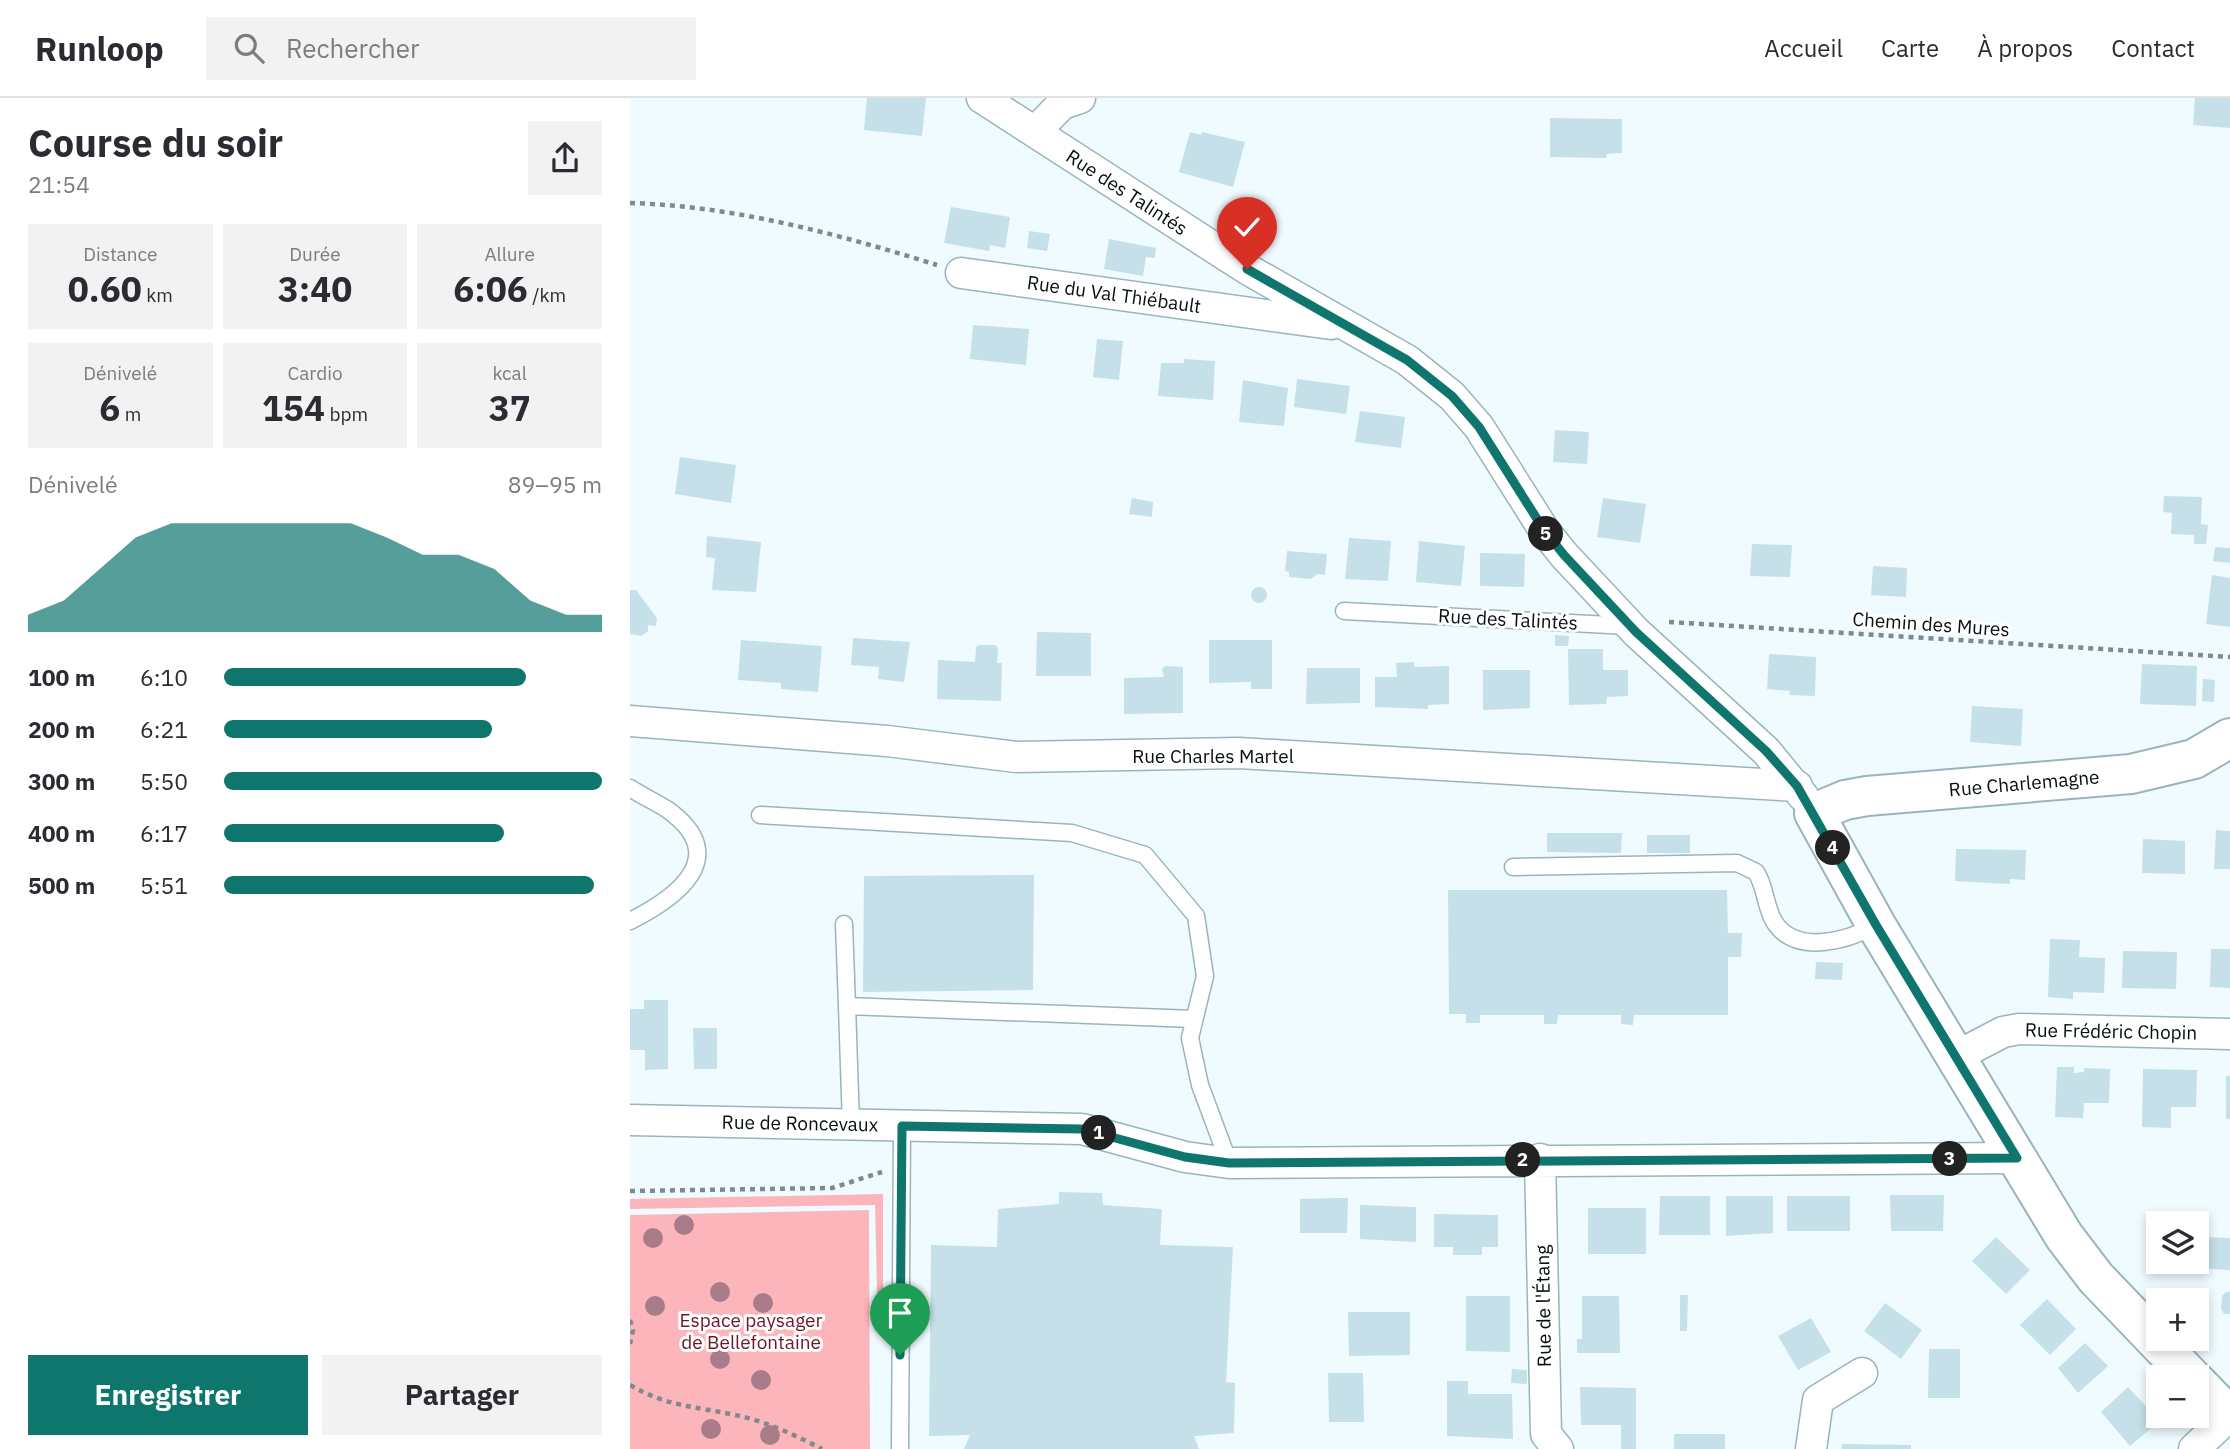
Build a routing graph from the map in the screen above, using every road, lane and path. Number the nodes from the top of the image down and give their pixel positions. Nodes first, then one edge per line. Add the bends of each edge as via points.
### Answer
1 (982, 98) edge
2 (1080, 98) edge
3 (1035, 132) junction
4 (630, 203) edge
5 (961, 273) joint
6 (1350, 327) junction
7 (1344, 611) dead end
8 (1630, 626) junction
9 (2230, 657) edge
10 (630, 721) edge
11 (2230, 738) edge
12 (630, 788) edge
13 (1805, 799) junction
14 (760, 814) dead end
15 (1513, 867) dead end
16 (630, 921) edge
17 (844, 924) dead end
18 (1876, 925) junction
19 (847, 1006) junction
20 (1194, 1019) junction
21 (2230, 1034) edge
22 (1956, 1056) junction
23 (630, 1120) edge
24 (851, 1125) junction
25 (902, 1126) junction
26 (2017, 1158) junction
27 (1540, 1159) junction
28 (1229, 1163) junction
29 (901, 1167) junction
30 (630, 1191) edge
31 (630, 1320) edge
32 (630, 1344) edge
33 (2179, 1365) edge
34 (1862, 1373) dead end
35 (630, 1385) edge
36 (2209, 1395) edge
37 (2229, 1416) edge
38 (822, 1449) edge
39 (900, 1449) edge
40 (1558, 1449) edge
41 (1811, 1449) edge
42 (2193, 1449) edge

1 - 3 street, Rue des Talintés
2 - 3 street via 1062,104
3 - 6 street, Rue des Talintés via 1247,269
4 - 5 path via 682,204 849,238
5 - 6 street, Rue du Val Thiébault
6 - 8 street, Rue des Talintés via 1407,360 1452,396 1493,447 1544,530
7 - 8 lane, Rue des Talintés
8 - 9 path, Chemin des Mures via 1653,621
8 - 13 street, Rue des Talintés via 1766,751
10 - 13 street, Rue Charles Martel via 887,741 1016,757 1239,753
11 - 13 street, Rue Charlemagne via 2194,759 2131,774 1845,800
12 - 16 lane via 670,811 692,837 695,853 694,875 676,895
13 - 18 street, Rue des Talintés
14 - 20 lane via 1072,833 1145,855 1196,916 1205,976
15 - 18 lane via 1737,863 1756,872 1774,922 1791,937 1806,942 1853,937
17 - 19 lane
18 - 22 street, Rue des Talintés
19 - 20 lane
19 - 24 lane
20 - 28 lane via 1190,1038 1200,1085
21 - 22 street, Rue Frédéric Chopin via 2019,1029 2003,1032
22 - 26 street, Rue des Talintés
23 - 24 street, Rue de Roncevaux
24 - 25 street, Rue de Roncevaux
25 - 28 street, Rue de Roncevaux via 1082,1129 1185,1157
25 - 29 lane
26 - 27 street, Rue de Roncevaux
26 - 33 street, Rue des Talintés via 2078,1256
27 - 28 street, Rue de Roncevaux
27 - 40 street, Rue de l'Étang via 1546,1434
29 - 30 path via 832,1188
29 - 39 lane
31 - 32 path
34 - 41 street via 1818,1400
35 - 38 path via 695,1410 736,1415
36 - 37 street
37 - 42 street

